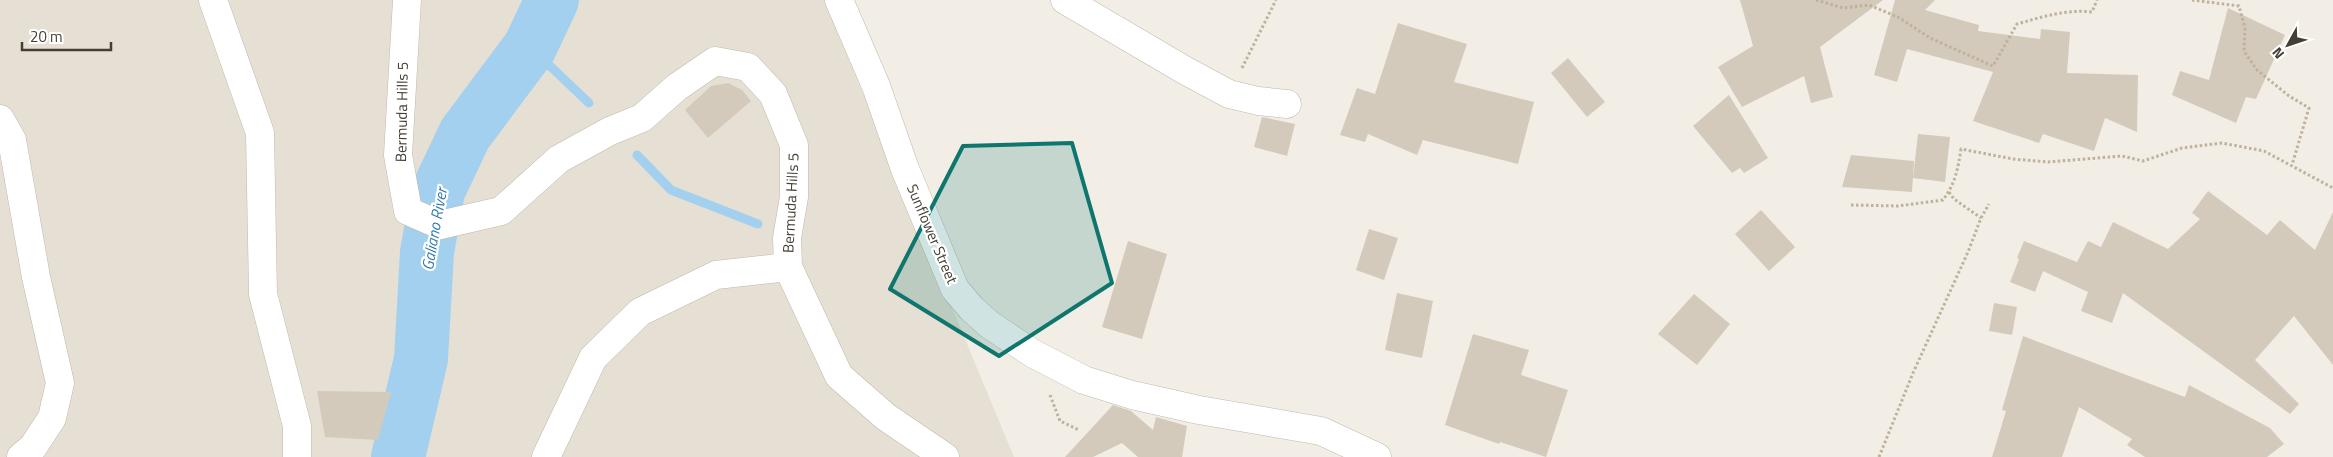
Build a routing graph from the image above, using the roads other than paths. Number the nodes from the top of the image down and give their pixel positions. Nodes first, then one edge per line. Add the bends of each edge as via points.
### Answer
1 (213, 0) edge
2 (232, 0) edge
3 (407, 0) edge
4 (838, 0) edge
5 (1065, 0) edge
6 (222, 28) junction
7 (1287, 104) dead end
8 (0, 119) edge
9 (788, 267) junction
10 (21, 457) edge
11 (297, 457) edge
12 (546, 457) edge
13 (946, 457) edge
14 (1377, 457) edge

1 - 6 street
2 - 6 street
3 - 9 street, Bermuda Hills 5 via 398,155 408,211 440,226 501,211 559,159 610,131 642,118 677,87 715,61 748,67 773,94 794,145 794,197 787,238
4 - 14 street, Sunflower Street via 876,86 904,169 955,289 990,325 1032,353 1084,380 1132,396 1321,431
5 - 7 street via 1229,94
6 - 11 street via 260,133 263,294 296,426
8 - 10 street via 12,140 36,277 60,383 52,418 33,447
9 - 12 street, Bermuda Hills 5 via 716,275 640,312 593,358
9 - 13 street via 839,376 886,417

